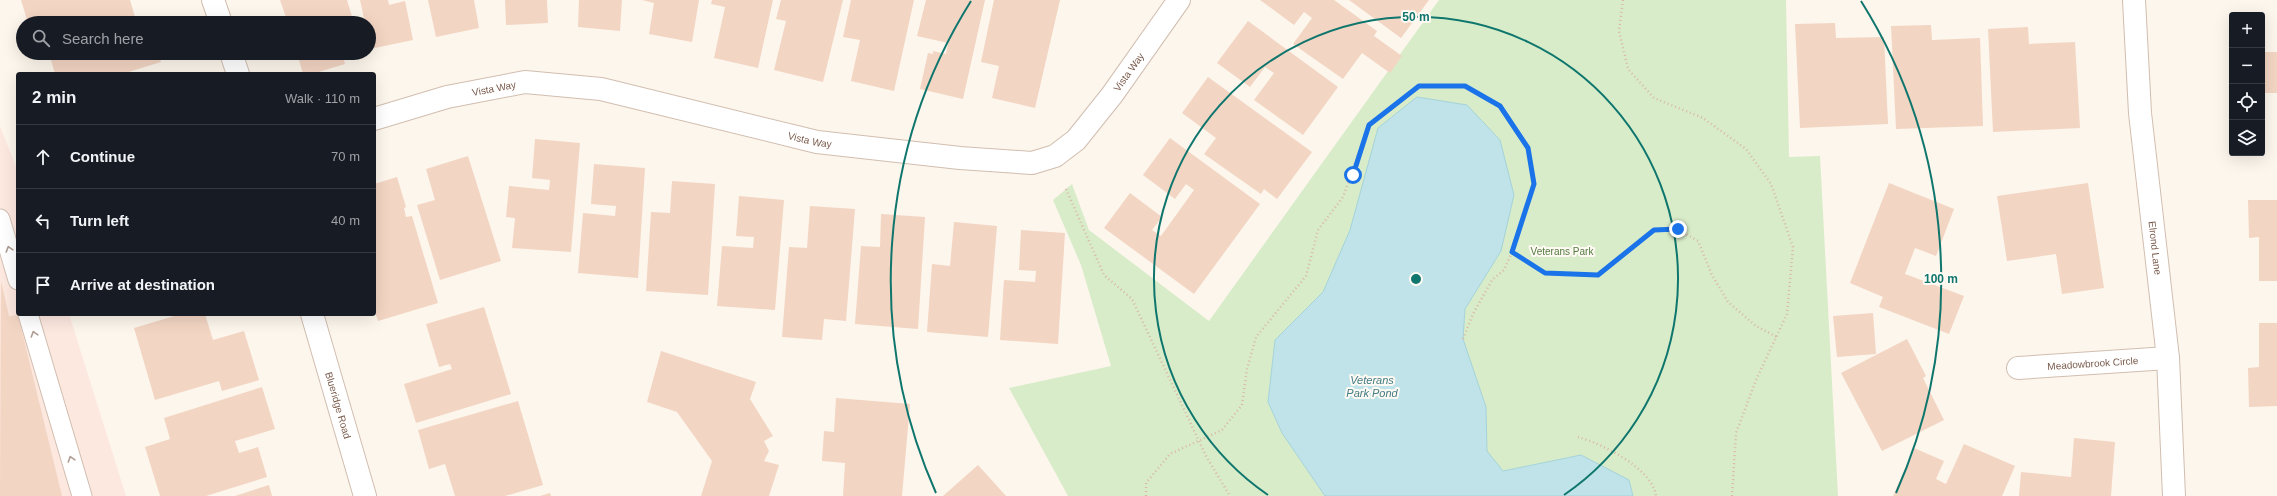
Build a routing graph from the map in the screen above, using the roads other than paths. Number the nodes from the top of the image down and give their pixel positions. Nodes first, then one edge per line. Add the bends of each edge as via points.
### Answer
1 (213, 0) edge
2 (1179, 0) edge
3 (2134, 0) edge
4 (219, 16) edge
5 (233, 60) edge
6 (237, 72) edge
7 (376, 118) edge
8 (0, 219) edge
9 (16, 273) edge
10 (29, 316) edge
11 (313, 316) edge
12 (2168, 358) junction
13 (2018, 368) dead end
14 (82, 496) edge
15 (365, 496) edge
16 (2174, 496) edge

1 - 4 street
2 - 7 street, Vista Way via 1112,95 1076,140 1055,156 1032,163 960,158 817,142 601,88 525,82 447,98
3 - 12 street, Elrond Lane via 2140,113
5 - 6 street
9 -> 8 lane
14 -> 10 lane
11 - 15 street, Blueridge Road
12 - 13 street, Meadowbrook Circle
12 - 16 street, Elrond Lane

